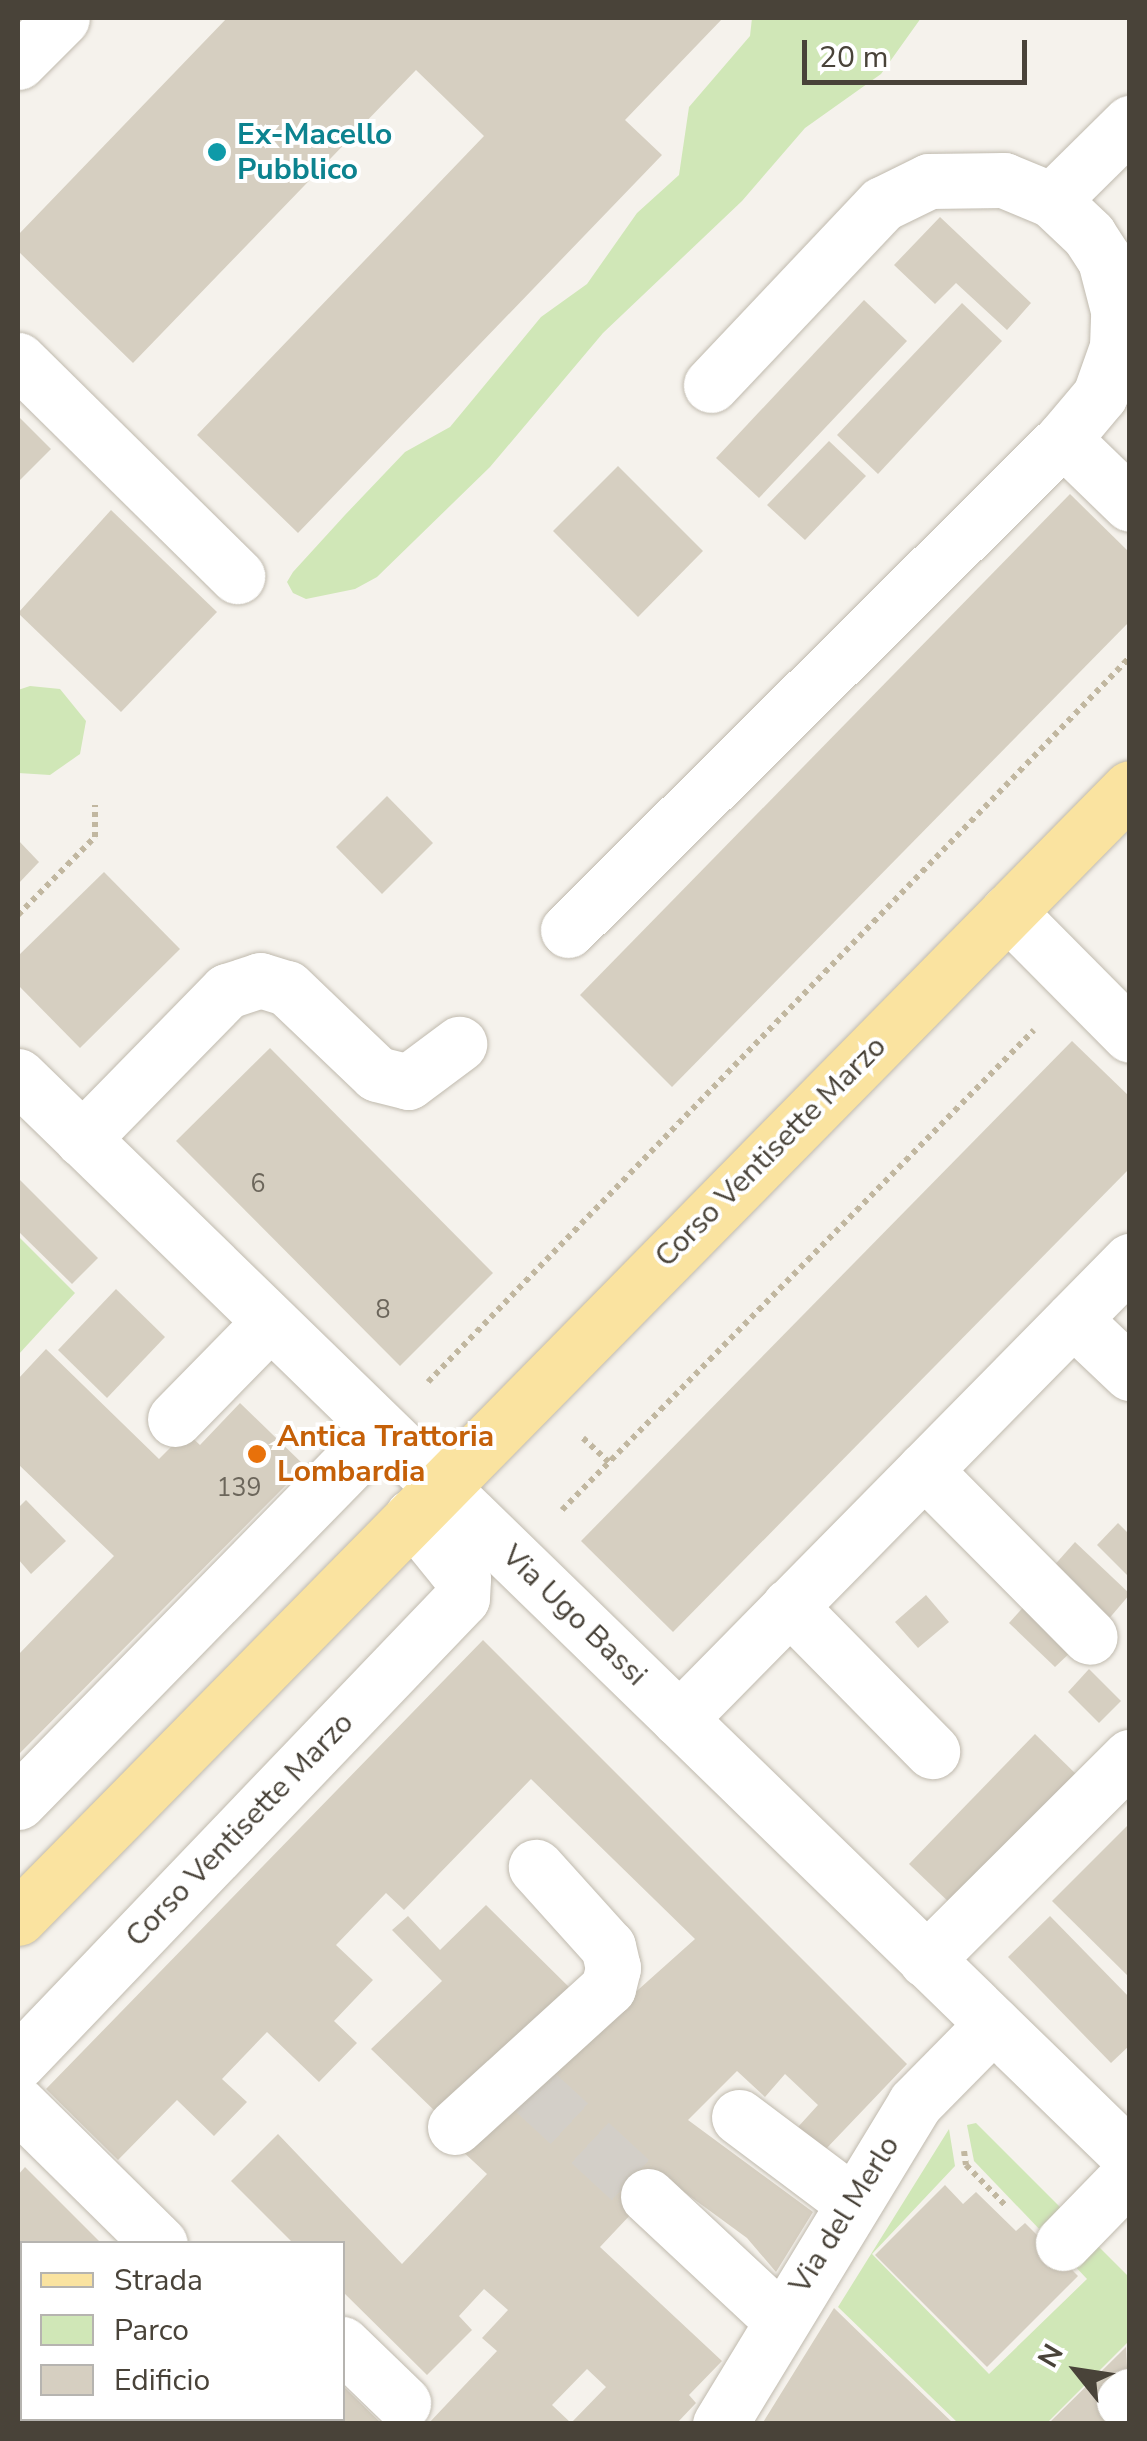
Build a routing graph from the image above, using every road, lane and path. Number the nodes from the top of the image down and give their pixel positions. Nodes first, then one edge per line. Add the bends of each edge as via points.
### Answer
1 (62, 18) edge
2 (18, 62) edge
3 (1130, 123) edge
4 (1052, 200) junction
5 (18, 360) edge
6 (712, 385) dead end
7 (1063, 439) junction
8 (1130, 504) edge
9 (238, 576) dead end
10 (1130, 657) edge
11 (1130, 788) edge
12 (95, 805) dead end
13 (1008, 912) junction
14 (18, 915) edge
15 (568, 930) dead end
16 (1079, 984) junction
17 (1130, 1035) edge
18 (459, 1044) dead end
19 (18, 1076) edge
20 (82, 1139) junction
21 (1130, 1261) edge
22 (1073, 1319) junction
23 (270, 1322) junction
24 (1130, 1374) edge
25 (175, 1419) dead end
26 (382, 1430) junction
27 (924, 1470) junction
28 (426, 1502) junction
29 (559, 1513) dead end
30 (524, 1567) junction
31 (462, 1598) junction
32 (789, 1606) junction
33 (1090, 1637) dead end
34 (679, 1719) junction
35 (932, 1751) dead end
36 (1130, 1757) edge
37 (18, 1802) edge
38 (536, 1868) dead end
39 (18, 1918) edge
40 (926, 1960) junction
41 (993, 2024) junction
42 (18, 2062) edge
43 (18, 2104) edge
44 (739, 2117) dead end
45 (456, 2127) dead end
46 (1130, 2158) edge
47 (1130, 2174) edge
48 (648, 2196) tunnel mouth
49 (851, 2201) junction
50 (157, 2241) edge
51 (1063, 2243) dead end
52 (781, 2320) junction
53 (345, 2347) edge
54 (403, 2403) dead end
55 (720, 2424) edge

1 - 2 street
3 - 4 street
4 - 6 street via 1004,180 929,181 882,204
4 - 7 street via 1089,235 1118,310 1116,346 1100,395
5 - 9 street
7 - 8 street
7 - 15 street
10 - 26 path
11 - 13 main road, Corso Ventisette Marzo
12 - 14 path via 95,837
13 - 16 street
13 - 28 main road, Corso Ventisette Marzo
16 - 17 street
16 - 29 path
18 - 20 street via 408,1082 377,1074 288,988 260,980 227,990
19 - 20 street, Via Ugo Bassi
20 - 23 street, Via Ugo Bassi
21 - 22 street
22 - 24 street
22 - 27 street
23 - 25 street
23 - 26 street, Via Ugo Bassi
26 - 28 street, Via Ugo Bassi
26 - 37 street
27 - 32 street
27 - 33 street
28 - 30 street, Via Ugo Bassi
28 - 31 street via 462,1579
28 - 39 main road, Corso Ventisette Marzo
30 - 31 street, Corso Ventisette Marzo
30 - 34 street, Via Ugo Bassi
31 - 42 street, Corso Ventisette Marzo
32 - 34 street
32 - 35 street
34 - 40 street, Via Ugo Bassi
36 - 40 street
38 - 45 street via 608,1947 614,1968 608,1988 522,2079
40 - 41 street, Via Ugo Bassi
41 - 46 street, Via Ugo Bassi
41 - 49 street, Via del Merlo via 916,2103
43 - 50 street
44 - 49 street
47 - 51 street
48 - 52 street
49 - 52 street, Via del Merlo
52 - 55 street, Via del Merlo
53 - 54 street

